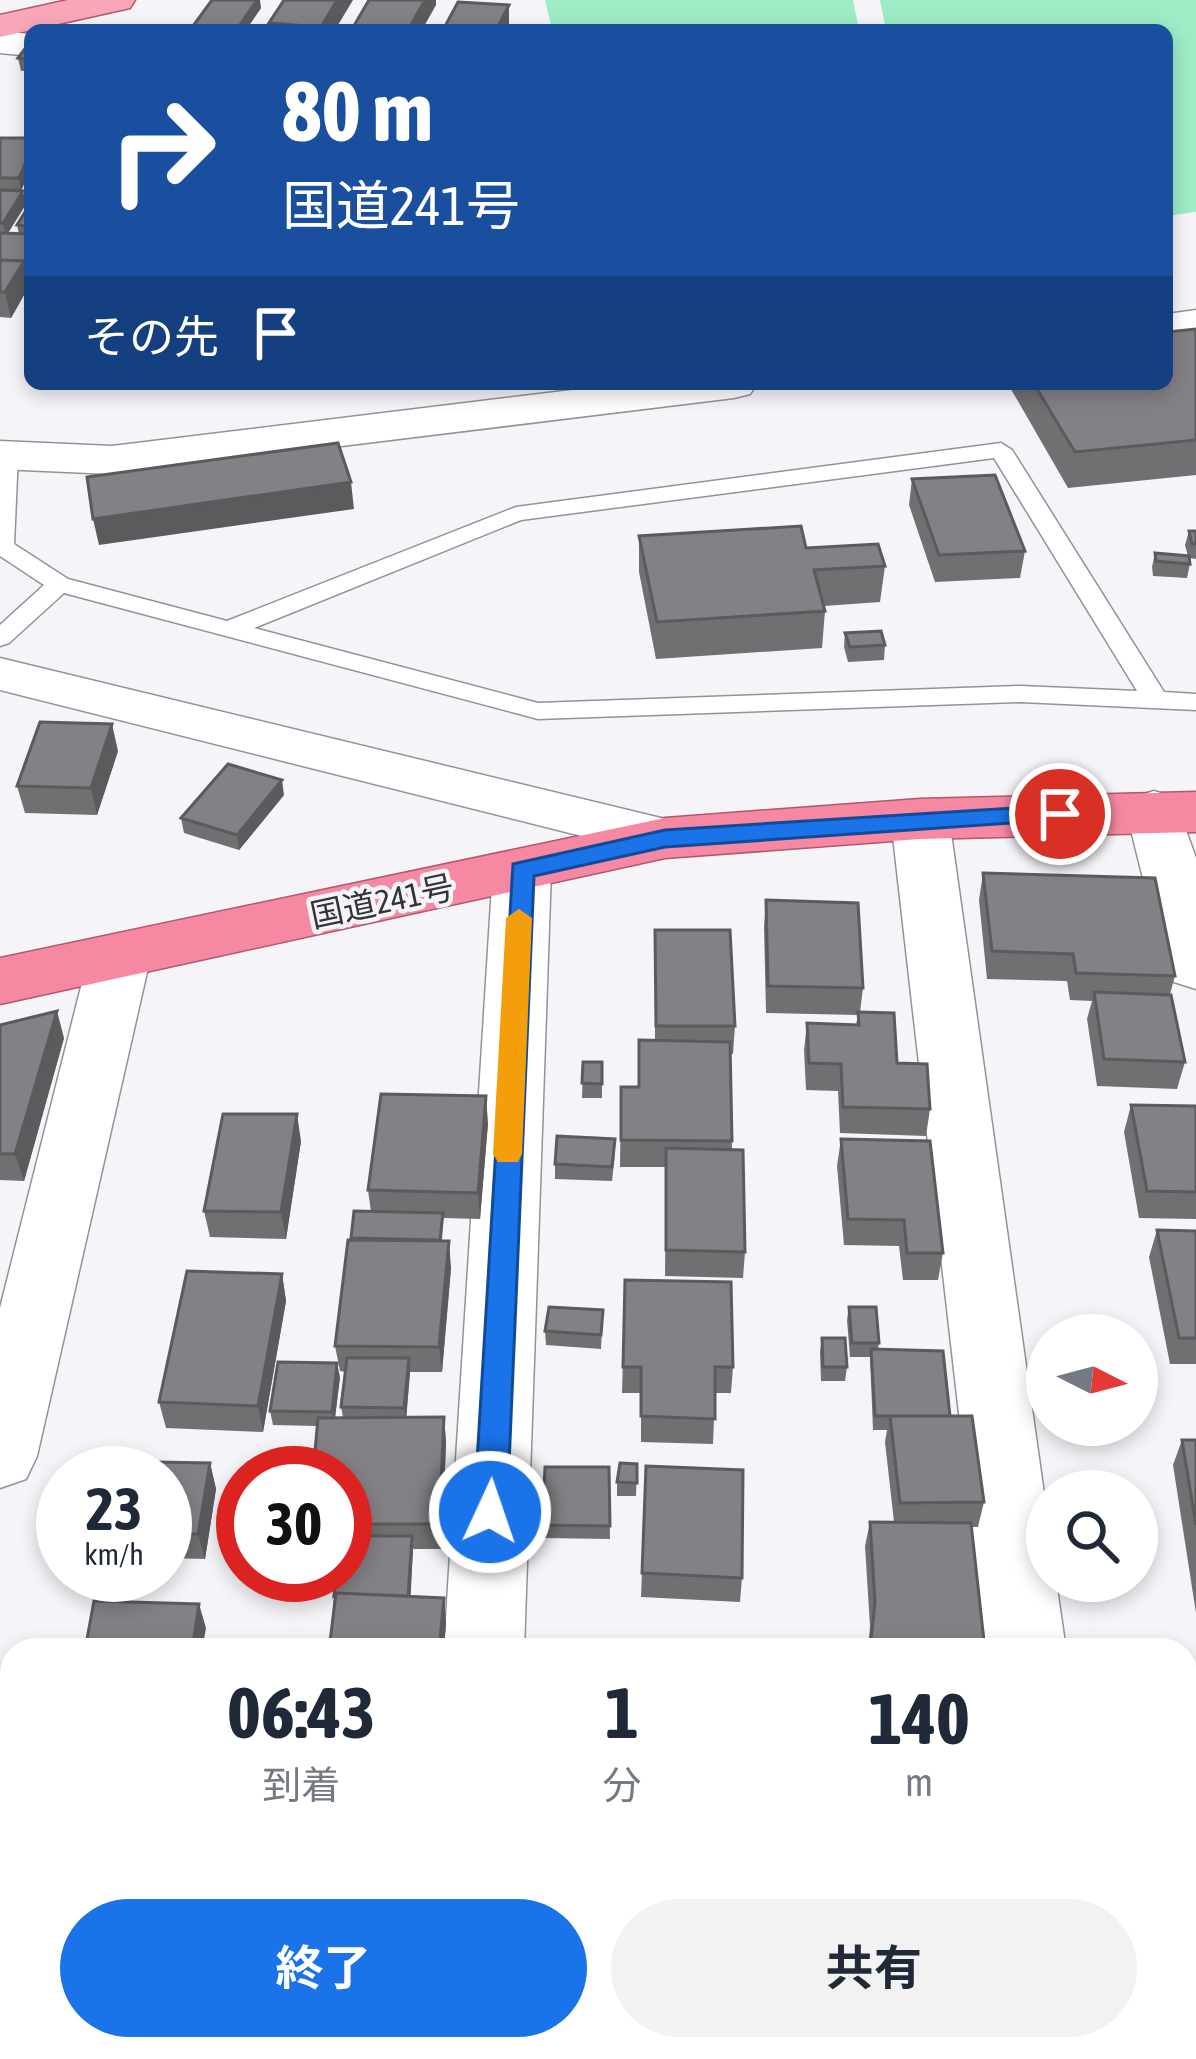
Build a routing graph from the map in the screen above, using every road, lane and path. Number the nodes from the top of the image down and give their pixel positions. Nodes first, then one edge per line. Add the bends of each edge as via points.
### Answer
1 (117, 0) edge
2 (0, 26) edge
3 (653, 390) edge
4 (4, 455) edge
5 (58, 584) junction
6 (229, 629) junction
7 (0, 638) edge
8 (0, 674) edge
9 (1156, 700) junction
10 (1196, 702) edge
11 (1175, 811) edge
12 (920, 819) junction
13 (665, 838) junction
14 (522, 870) junction
15 (119, 959) junction
16 (1196, 967) edge
17 (0, 981) edge
18 (0, 1456) edge
19 (485, 1638) edge
20 (1024, 1638) edge

1 - 2 main road
3 - 4 street via 112,460
4 - 5 lane via 2,547
5 - 6 lane
5 - 7 lane
6 - 9 lane via 538,711 1022,694
6 - 9 lane via 516,514 1001,450
8 - 13 street
9 - 10 lane
11 - 12 highway, 国道241号
11 - 16 street
12 - 13 highway, 国道241号
12 - 20 street
13 - 14 highway, 国道241号
14 - 15 highway, 国道241号
14 - 19 street
15 - 17 highway, 国道241号
15 - 18 street

